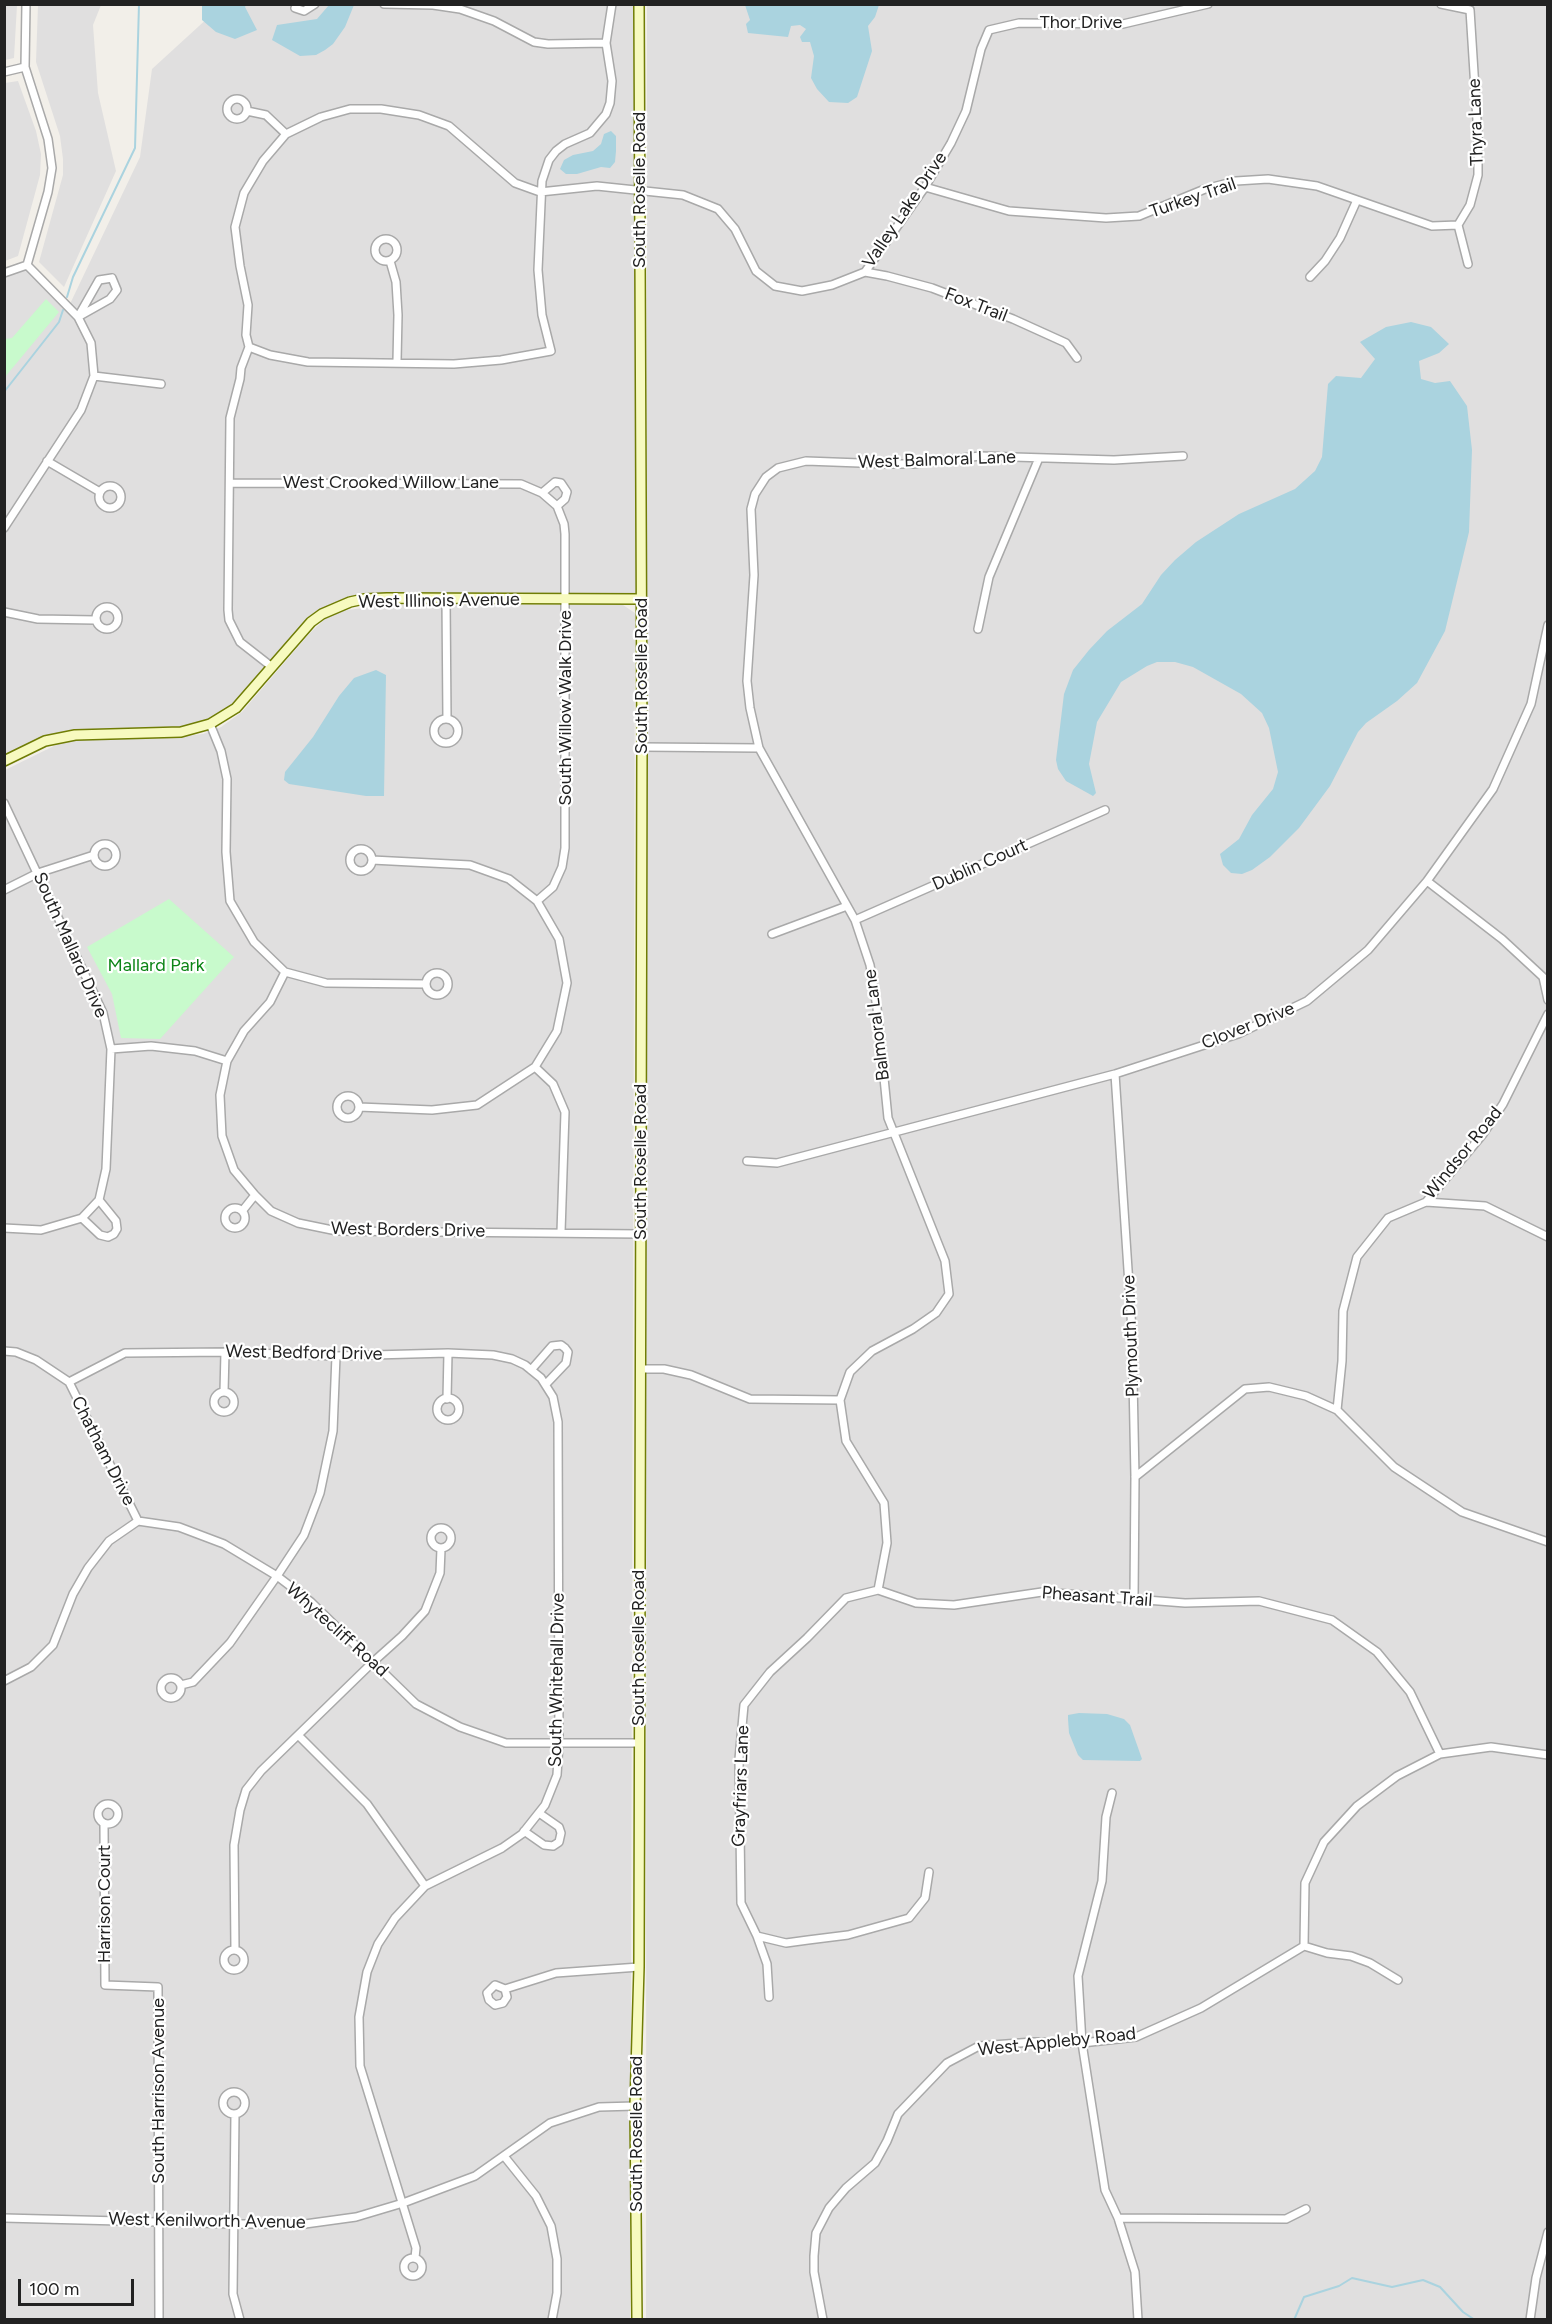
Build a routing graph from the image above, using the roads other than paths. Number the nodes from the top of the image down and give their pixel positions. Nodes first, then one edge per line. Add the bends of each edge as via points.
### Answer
1 (26, 4) edge
2 (315, 4) edge
3 (384, 4) edge
4 (612, 4) edge
5 (639, 4) edge
6 (1208, 4) edge
7 (1441, 4) edge
8 (295, 8) dead end
9 (989, 30) joint
10 (606, 43) junction
11 (25, 68) junction
12 (4, 72) edge
13 (247, 111) dead end
14 (286, 135) junction
15 (925, 187) junction
16 (640, 191) junction
17 (540, 192) junction
18 (1357, 200) junction
19 (1458, 225) junction
20 (390, 261) dead end
21 (1468, 264) dead end
22 (27, 265) junction
23 (865, 272) junction
24 (4, 273) edge
25 (1310, 277) dead end
26 (78, 317) junction
27 (249, 347) junction
28 (1077, 357) dead end
29 (397, 361) junction
30 (94, 376) junction
31 (161, 384) dead end
32 (1183, 456) dead end
33 (1039, 458) junction
34 (47, 461) junction
35 (766, 477) joint
36 (230, 483) junction
37 (100, 492) dead end
38 (545, 495) junction
39 (557, 506) junction
40 (4, 528) edge
41 (446, 599) junction
42 (566, 599) junction
43 (642, 599) junction
44 (4, 612) edge
45 (95, 620) dead end
46 (1548, 625) edge
47 (978, 629) dead end
48 (272, 667) junction
49 (447, 719) dead end
50 (210, 724) junction
51 (642, 747) junction
52 (759, 748) junction
53 (4, 761) edge
54 (4, 803) edge
55 (1105, 810) dead end
56 (94, 855) dead end
57 (372, 860) dead end
58 (38, 873) junction
59 (1427, 881) junction
60 (4, 890) edge
61 (537, 901) junction
62 (847, 906) junction
63 (855, 921) junction
64 (772, 934) dead end
65 (285, 972) junction
66 (426, 984) dead end
67 (1548, 1000) edge
68 (1548, 1014) edge
69 (111, 1048) junction
70 (227, 1061) junction
71 (535, 1067) junction
72 (1115, 1074) junction
73 (359, 1107) dead end
74 (894, 1134) junction
75 (747, 1161) dead end
76 (255, 1196) junction
77 (99, 1200) junction
78 (1426, 1202) junction
79 (243, 1210) dead end
80 (82, 1218) junction
81 (4, 1228) edge
82 (561, 1232) junction
83 (640, 1234) junction
84 (1548, 1237) edge
85 (4, 1352) edge
86 (225, 1352) junction
87 (448, 1353) junction
88 (336, 1356) junction
89 (640, 1369) junction
90 (531, 1370) junction
91 (543, 1381) junction
92 (69, 1382) junction
93 (224, 1392) dead end
94 (447, 1399) dead end
95 (840, 1400) junction
96 (1337, 1410) junction
97 (1135, 1477) junction
98 (138, 1521) junction
99 (1548, 1542) edge
100 (441, 1549) dead end
101 (277, 1576) junction
102 (878, 1590) junction
103 (1134, 1599) junction
104 (373, 1662) junction
105 (4, 1681) edge
106 (181, 1685) dead end
107 (298, 1735) junction
108 (559, 1743) junction
109 (639, 1743) junction
110 (1440, 1754) junction
111 (1548, 1755) edge
112 (1112, 1792) dead end
113 (539, 1813) junction
114 (104, 1824) dead end
115 (524, 1831) junction
116 (929, 1872) dead end
117 (425, 1886) junction
118 (757, 1936) junction
119 (1304, 1946) junction
120 (235, 1950) dead end
121 (639, 1967) junction
122 (1398, 1980) dead end
123 (105, 1985) joint
124 (506, 1989) dead end
125 (769, 1997) dead end
126 (1082, 2043) junction
127 (636, 2106) junction
128 (235, 2114) dead end
129 (504, 2156) junction
130 (403, 2203) junction
131 (1306, 2209) dead end
132 (4, 2218) edge
133 (1118, 2218) junction
134 (160, 2221) junction
135 (235, 2224) junction
136 (1548, 2232) edge
137 (415, 2258) dead end
138 (159, 2319) edge
139 (240, 2319) edge
140 (552, 2319) edge
141 (637, 2319) edge
142 (823, 2319) edge
143 (1138, 2319) edge
144 (1530, 2319) edge

1 - 11 street
2 - 8 street via 304,11
3 - 10 street via 460,9 534,42
4 - 10 street
5 - 16 main road, South Roselle Road
6 - 9 street, Thor Drive via 1123,24 1019,23
7 - 19 street, Thyra Lane via 1470,10 1478,175 1470,205
9 - 15 street, Valley Lake Drive via 966,111
10 - 17 street via 612,81 606,114 590,133 556,151 545,170
11 - 12 street
11 - 22 street via 48,139 52,168
13 - 14 street via 266,115
14 - 17 street via 321,117 350,109 419,115 449,126 515,183
14 - 27 street via 263,161 244,193 235,227 249,305
15 - 18 street, Turkey Trail via 1009,211 1106,218 1139,216 1236,181 1268,179 1317,186
15 - 23 street, Valley Lake Drive
16 - 17 street, Valley Lake Drive via 597,186
16 - 23 street, Valley Lake Drive via 683,195 718,209 735,229 756,271 775,286 802,291
16 - 43 main road, South Roselle Road
17 - 29 street via 538,270 542,315 551,351 454,364
18 - 19 street, Turkey Trail via 1432,226
18 - 25 street via 1340,238
19 - 21 street
20 - 29 street via 396,282
22 - 24 street
22 - 26 street
23 - 28 street, Fox Trail via 932,288 1013,319 1066,343
26 - 26 street via 110,299 117,290 112,278 99,280
26 - 30 street via 91,343
27 - 29 street via 270,356 308,362
27 - 36 street via 230,418
30 - 31 street
30 - 34 street via 81,410
32 - 33 street, West Balmoral Lane via 1114,460
33 - 35 street, West Balmoral Lane via 980,456 913,464 806,461 790,463
33 - 47 street via 989,577
34 - 37 street
34 - 40 street
35 - 52 street, Balmoral Lane via 751,509 754,575 747,658 750,708
36 - 38 street, West Crooked Willow Lane via 521,484
36 - 48 street via 229,620 240,642
38 - 39 street, South Willow Walk Drive
38 - 39 street, South Willow Walk Drive via 555,482 561,483 567,492
39 - 42 street, South Willow Walk Drive via 565,534
41 - 42 main road, West Illinois Avenue
41 - 48 main road, West Illinois Avenue via 364,599 336,607 311,622
41 - 49 street
42 - 43 main road, West Illinois Avenue
42 - 61 street, South Willow Walk Drive via 565,857 553,887
43 - 51 main road, South Roselle Road
44 - 45 street via 38,619
46 - 59 street, Clover Drive via 1531,704 1493,789
48 - 50 main road, West Illinois Avenue via 236,708
50 - 53 main road, West Illinois Avenue via 181,732 75,735 45,741
50 - 65 street via 227,779 230,901 254,942
51 - 52 street
51 - 83 main road, South Roselle Road
52 - 62 street, Balmoral Lane
54 - 58 street, South Mallard Drive
55 - 63 street, Dublin Court
56 - 58 street
57 - 61 street via 470,864 509,879
58 - 60 street
58 - 69 street, South Mallard Drive via 103,1013
59 - 67 street via 1502,939 1543,977
59 - 72 street, Clover Drive via 1368,950 1307,1001 1238,1034
61 - 71 street via 559,939 567,983 557,1031
62 - 63 street, Balmoral Lane
62 - 64 street
63 - 74 street, Balmoral Lane via 870,965 883,1083
65 - 66 street via 326,983
65 - 70 street, West Borders Drive via 270,1002 244,1031
68 - 78 street, Windsor Road via 1503,1104
69 - 70 street via 152,1046 195,1051
69 - 77 street, South Mallard Drive via 106,1169
70 - 76 street, West Borders Drive via 220,1095 222,1136 234,1170
71 - 73 street via 477,1106 432,1110
71 - 82 street via 553,1084 565,1112
72 - 74 street, Clover Drive
72 - 97 street, Plymouth Drive via 1132,1330
74 - 75 street, Clover Drive via 777,1163
74 - 95 street, Balmoral Lane via 945,1261 949,1294 936,1313 872,1351 850,1372
76 - 79 street
76 - 82 street, West Borders Drive via 271,1211 298,1223 337,1231
77 - 80 street
77 - 80 street via 116,1221 114,1234 100,1235
78 - 84 street via 1485,1206
78 - 96 street, Windsor Road via 1388,1218 1357,1257 1343,1311
80 - 81 street via 41,1230
82 - 83 street, West Borders Drive
83 - 89 main road, South Roselle Road
85 - 92 street, Chatham Drive via 36,1360
86 - 88 street, West Bedford Drive
86 - 92 street, West Bedford Drive via 125,1353
86 - 93 street
87 - 88 street, West Bedford Drive
87 - 90 street, West Bedford Drive via 503,1356
87 - 94 street
88 - 101 street via 333,1431 320,1493 303,1534
89 - 95 street via 691,1375 750,1399
89 - 109 main road, South Roselle Road
90 - 91 street, West Bedford Drive
90 - 91 street via 552,1346 565,1348 566,1363
91 - 108 street, South Whitehall Drive via 553,1397 558,1422
92 - 98 street, Chatham Drive
95 - 102 street via 846,1441 884,1503 887,1543
96 - 97 street via 1306,1396 1269,1387 1245,1389
96 - 99 street via 1394,1467 1462,1512
97 - 103 street, Plymouth Drive
98 - 101 street, Whytecliff Road via 179,1527 224,1544
98 - 105 street via 109,1541 88,1568 53,1645 31,1667
100 - 104 street via 441,1573 425,1611
101 - 104 street, Whytecliff Road via 312,1602
101 - 106 street via 230,1643 193,1682
102 - 103 street, Pheasant Trail via 916,1603 954,1605 1041,1592
102 - 118 street, Grayfriars Lane via 846,1598 770,1672 744,1705 739,1759 741,1903
103 - 110 street, Pheasant Trail via 1185,1603 1258,1601 1332,1620 1377,1652 1410,1692
104 - 107 street
104 - 108 street, Whytecliff Road via 417,1704 460,1727 506,1743
107 - 117 street via 367,1804
107 - 120 street via 246,1790 240,1810 234,1845
108 - 109 street, Whytecliff Road
108 - 113 street, South Whitehall Drive via 552,1790
109 - 121 main road, South Roselle Road
110 - 111 street via 1491,1747
110 - 119 street via 1372,1794 1324,1842 1305,1883
112 - 126 street via 1106,1817 1102,1881 1078,1976
113 - 115 street, South Whitehall Drive
113 - 115 street via 559,1827 559,1842 544,1845
114 - 123 street, Harrison Court
115 - 117 street, South Whitehall Drive via 502,1848
116 - 118 street via 925,1898 909,1918 848,1935 808,1940 786,1942
117 - 130 street, South Whitehall Drive via 395,1917 378,1944 367,1972 359,2017 360,2066
118 - 125 street, Grayfriars Lane via 767,1964
119 - 122 street via 1351,1956
119 - 126 street, West Appleby Road via 1181,2018 1136,2037
121 - 124 street via 556,1973
121 - 127 main road, South Roselle Road
123 - 134 street, South Harrison Avenue via 158,1987
126 - 133 street via 1105,2190
126 - 142 street, West Appleby Road via 978,2046 947,2063 898,2114 874,2163 829,2208 816,2233 814,2272
127 - 129 street, West Kenilworth Avenue via 599,2107 550,2123
127 - 141 main road, South Roselle Road
128 - 135 street
129 - 130 street, West Kenilworth Avenue via 475,2176
129 - 140 street via 536,2196 551,2226 557,2259
130 - 135 street, West Kenilworth Avenue via 356,2217 305,2224
130 - 137 street, South Whitehall Drive via 417,2248
131 - 133 street via 1286,2219
132 - 134 street, West Kenilworth Avenue
133 - 143 street via 1135,2272
134 - 135 street, West Kenilworth Avenue
134 - 138 street, South Harrison Avenue
135 - 139 street via 233,2294
136 - 144 street

